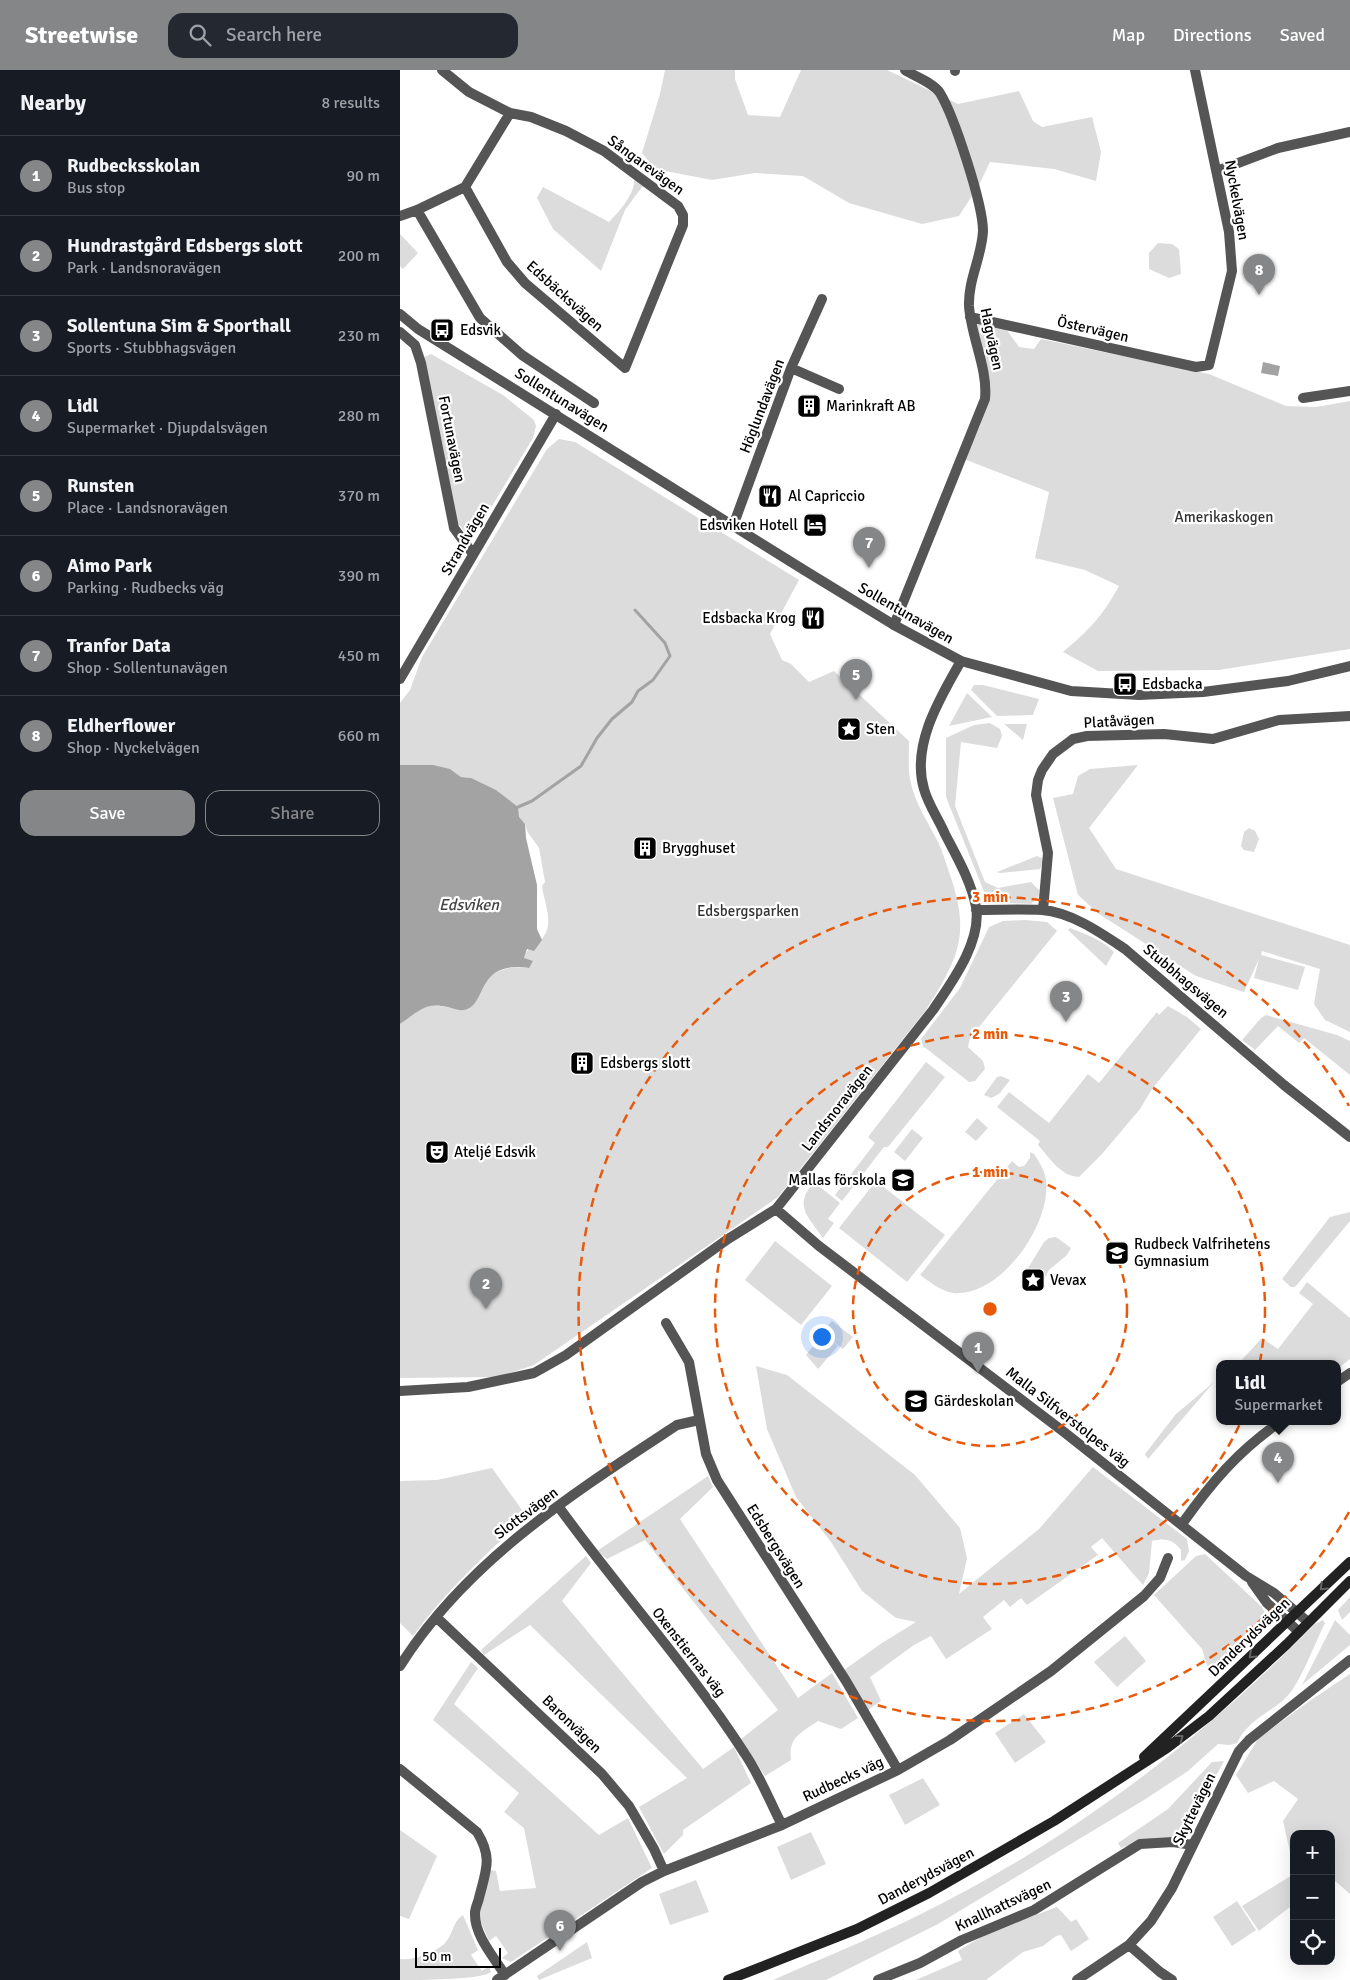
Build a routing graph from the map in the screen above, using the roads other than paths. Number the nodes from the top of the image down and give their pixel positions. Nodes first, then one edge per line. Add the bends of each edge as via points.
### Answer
1 (442, 70) edge
2 (904, 70) edge
3 (1195, 70) edge
4 (510, 113) junction
5 (1350, 132) edge
6 (1217, 171) junction
7 (465, 187) junction
8 (417, 210) junction
9 (400, 216) edge
10 (822, 299) dead end
11 (400, 314) edge
12 (970, 317) junction
13 (400, 332) edge
14 (1209, 365) joint
15 (625, 368) joint
16 (791, 368) junction
17 (839, 389) dead end
18 (1350, 391) edge
19 (1303, 398) dead end
20 (594, 403) dead end
21 (556, 414) junction
22 (733, 526) junction
23 (473, 554) junction
24 (894, 625) junction
25 (961, 661) junction
26 (1350, 666) edge
27 (400, 679) edge
28 (1350, 716) edge
29 (976, 910) junction
30 (1043, 910) junction
31 (1350, 1137) edge
32 (776, 1209) junction
33 (666, 1323) dead end
34 (400, 1391) edge
35 (699, 1420) junction
36 (1276, 1425) edge
37 (558, 1506) junction
38 (1182, 1524) junction
39 (1168, 1558) dead end
40 (1350, 1562) edge
41 (1246, 1576) junction
42 (1350, 1581) edge
43 (1297, 1612) junction
44 (436, 1618) junction
45 (1288, 1621) junction
46 (1308, 1622) junction
47 (1299, 1632) junction
48 (1350, 1660) edge
49 (400, 1666) edge
50 (400, 1769) edge
51 (898, 1770) junction
52 (1125, 1774) junction
53 (782, 1825) junction
54 (1194, 1845) junction
55 (664, 1871) junction
56 (1129, 1945) junction
57 (501, 1977) edge
58 (728, 1980) edge
59 (878, 1980) edge
60 (1077, 1980) edge
61 (1172, 1980) edge

1 - 4 street, Sångarevägen via 469,92
2 - 12 street, Hagvägen via 939,91 962,147 979,205 983,232 968,296
3 - 6 street, Nyckelvägen
4 - 7 street
4 - 15 street, Sångarevägen via 531,117 566,131 604,151 669,197 683,215 683,225
5 - 6 street via 1278,148
6 - 14 street, Nyckelvägen via 1229,232 1232,270
7 - 8 street
7 - 15 street, Edsbäcksvägen via 506,262 525,283
8 - 9 street
8 - 20 street via 480,318 522,355
10 - 16 street, Höglundavägen
11 - 21 street, Sollentunavägen via 418,329
12 - 14 street, Östervägen via 1196,367
12 - 24 street, Hagvägen via 986,386 984,399
13 - 23 street, Fortunavägen via 416,345 454,528
16 - 17 street
16 - 22 street, Höglundavägen
18 - 19 street
21 - 22 street, Sollentunavägen
21 - 23 street, Strandvägen
22 - 24 street, Sollentunavägen
23 - 27 street, Strandvägen
24 - 25 street, Sollentunavägen
25 - 26 street, Sollentunavägen via 1071,691 1139,695 1203,692 1288,681
25 - 29 street, Landsnoravägen via 936,708 924,744 922,766 924,789 966,878
28 - 30 street, Platåvägen via 1279,720 1213,739 1164,734 1073,739 1046,762 1038,780 1036,795 1048,853
29 - 30 street, Stubbhagsvägen
29 - 32 street, Landsnoravägen via 969,949 956,976 933,1010
30 - 31 street, Stubbhagsvägen via 1093,929 1125,949
32 - 34 street, Landsnoravägen via 728,1239 566,1355 534,1373 468,1387
32 - 38 street, Malla Silfverstolpes väg via 819,1246
33 - 35 street, Edsbergsvägen via 689,1362
35 - 37 street, Slottsvägen via 677,1425
35 - 51 street, Edsbergsvägen via 706,1454 717,1480 846,1681
36 - 38 street via 1250,1443 1222,1470
37 - 44 street, Slottsvägen via 524,1530 476,1573
37 - 53 street, Oxenstiernas väg via 605,1571 694,1680 746,1756
38 - 41 street, Malla Silfverstolpes väg
39 - 51 street, Rudbecks väg via 1160,1578 1144,1596 1051,1670 950,1740
40 -> 43 main road, Danderydsvägen
41 - 43 street, Malla Silfverstolpes väg
41 - 45 street, Malla Silfverstolpes väg via 1267,1603
42 - 46 main road, Danderydsvägen
43 - 45 main road, Danderydsvägen
43 - 46 street, Malla Silfverstolpes väg
44 - 49 street, Slottsvägen
44 - 55 street, Baronvägen via 602,1774 629,1806
45 - 47 street, Malla Silfverstolpes väg
45 -> 52 main road, Danderydsvägen
46 - 47 main road, Danderydsvägen
52 -> 47 main road, Danderydsvägen via 1209,1716
48 - 54 street, Skyttevägen via 1239,1751
50 - 57 street via 477,1832 487,1852 476,1922
51 - 53 street, Rudbecks väg
52 - 58 main road, Danderydsvägen via 1054,1821 929,1893 857,1929
53 - 55 street, Rudbecks väg
54 - 56 street, Skyttevägen via 1172,1888 1151,1920
54 - 59 street, Knallhattsvägen via 1173,1842 1140,1844 1034,1910
55 - 57 street, Rudbecks väg via 642,1882
56 - 60 street, Skyttevägen
56 - 61 street

